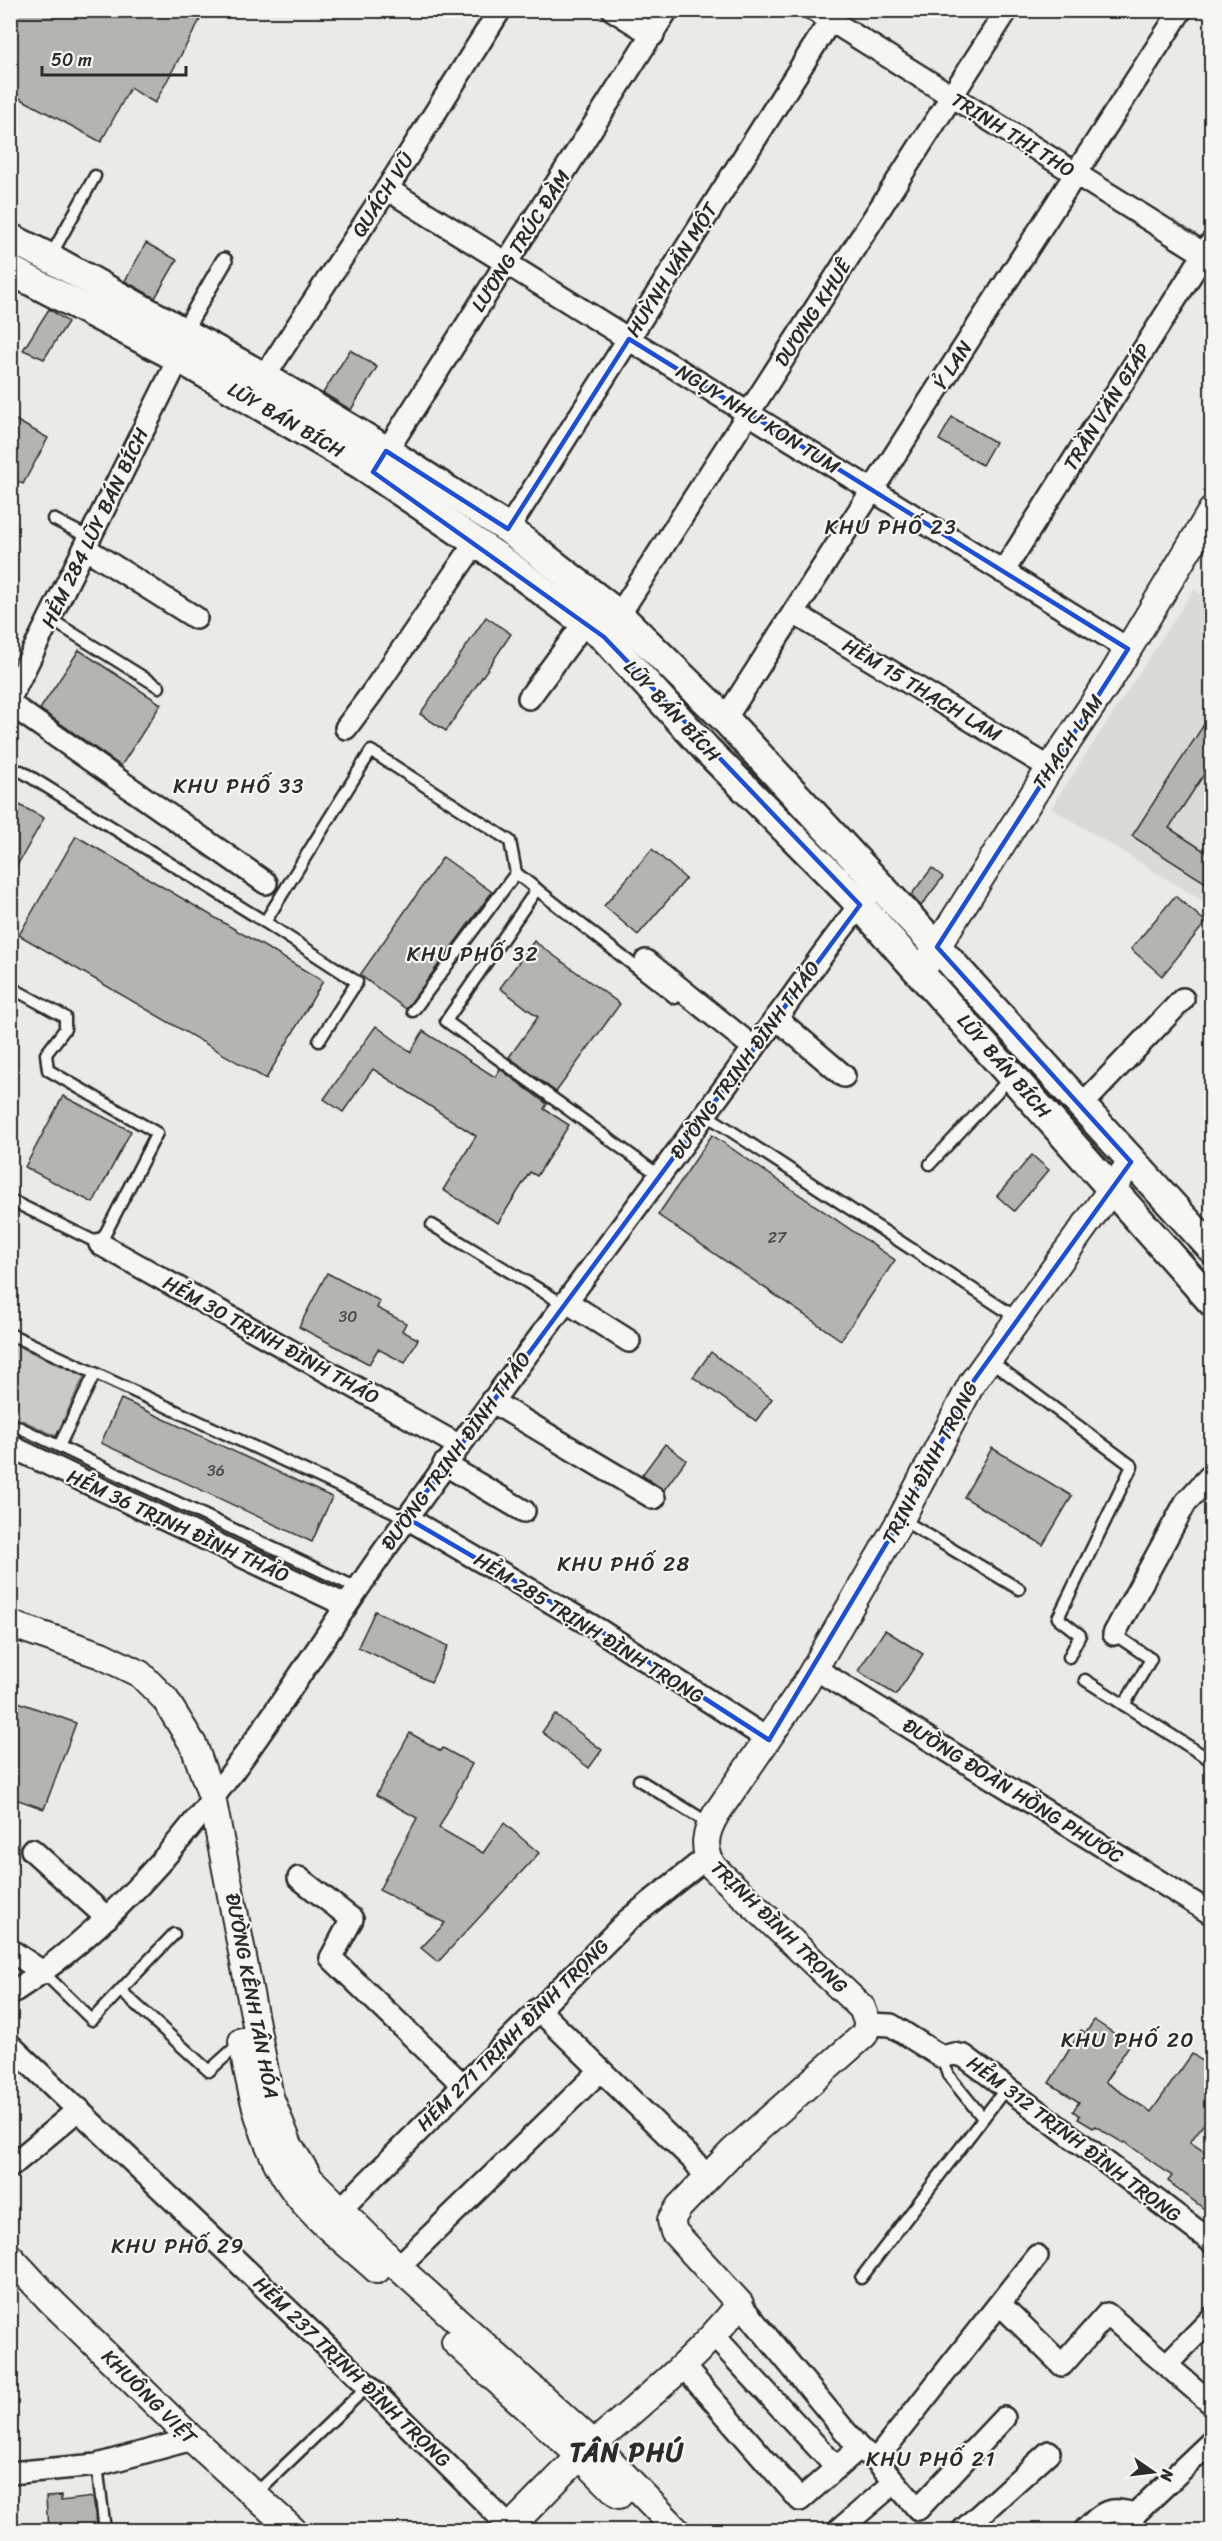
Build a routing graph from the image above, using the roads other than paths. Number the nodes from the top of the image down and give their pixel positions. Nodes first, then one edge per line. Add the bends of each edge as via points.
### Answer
1 (500, 10) edge
2 (613, 10) edge
3 (667, 10) edge
4 (1007, 10) edge
5 (1181, 10) edge
6 (827, 14) edge
7 (653, 34) junction
8 (952, 97) junction
9 (1075, 174) junction
10 (95, 176) dead end
11 (387, 189) junction
12 (11, 238) edge
13 (1209, 252) edge
14 (50, 258) junction
15 (224, 261) dead end
16 (506, 263) junction
17 (10, 270) edge
18 (629, 339) junction
19 (181, 345) junction
20 (264, 377) junction
21 (748, 413) junction
22 (380, 461) junction
23 (873, 490) junction
24 (1212, 510) edge
25 (53, 519) dead end
26 (508, 529) junction
27 (476, 542) junction
28 (88, 543) junction
29 (1003, 572) junction
30 (794, 613) junction
31 (619, 615) junction
32 (196, 618) dead end
33 (50, 619) junction
34 (585, 622) junction
35 (1128, 649) junction
36 (159, 687) dead end
37 (10, 698) edge
38 (529, 698) dead end
39 (10, 704) edge
40 (725, 719) junction
41 (346, 728) dead end
42 (1050, 768) junction
43 (21, 771) dead end
44 (516, 873) junction
45 (266, 883) dead end
46 (537, 889) junction
47 (868, 894) junction
48 (265, 922) junction
49 (937, 947) junction
50 (646, 961) dead end
51 (921, 972) junction
52 (10, 987) edge
53 (1184, 999) dead end
54 (413, 1011) dead end
55 (776, 1018) junction
56 (319, 1041) dead end
57 (752, 1052) junction
58 (844, 1076) dead end
59 (1012, 1076) junction
60 (1081, 1106) junction
61 (705, 1114) junction
62 (1131, 1162) junction
63 (930, 1164) dead end
64 (660, 1176) junction
65 (1111, 1187) junction
66 (13, 1201) edge
67 (10, 1213) edge
68 (432, 1225) dead end
69 (92, 1240) junction
70 (1212, 1248) edge
71 (1212, 1302) edge
72 (566, 1303) junction
73 (1017, 1318) junction
74 (10, 1334) edge
75 (629, 1341) dead end
76 (988, 1359) junction
77 (94, 1373) junction
78 (490, 1401) junction
79 (10, 1423) edge
80 (458, 1445) junction
81 (10, 1446) edge
82 (59, 1446) junction
83 (444, 1464) junction
84 (1212, 1474) edge
85 (654, 1497) dead end
86 (524, 1511) dead end
87 (407, 1518) junction
88 (901, 1519) junction
89 (1019, 1589) dead end
90 (351, 1597) junction
91 (10, 1624) edge
92 (1114, 1634) joint
93 (10, 1640) edge
94 (1069, 1657) dead end
95 (814, 1668) junction
96 (1085, 1680) dead end
97 (1124, 1705) junction
98 (769, 1740) junction
99 (1212, 1761) edge
100 (639, 1780) dead end
101 (206, 1805) junction
102 (710, 1824) junction
103 (32, 1850) dead end
104 (707, 1857) junction
105 (299, 1878) dead end
106 (1212, 1914) edge
107 (107, 1918) junction
108 (174, 1934) dead end
109 (10, 1950) edge
110 (44, 1973) junction
111 (121, 1991) junction
112 (10, 1994) edge
113 (538, 2009) junction
114 (868, 2024) junction
115 (242, 2041) junction
116 (10, 2045) edge
117 (942, 2057) junction
118 (600, 2071) junction
119 (463, 2085) junction
120 (1007, 2086) junction
121 (79, 2109) junction
122 (983, 2118) junction
123 (10, 2167) edge
124 (706, 2177) junction
125 (333, 2216) junction
126 (1212, 2242) edge
127 (1037, 2256) dead end
128 (10, 2257) edge
129 (398, 2267) junction
130 (861, 2278) dead end
131 (740, 2304) junction
132 (1000, 2304) junction
133 (1212, 2318) edge
134 (714, 2337) junction
135 (1166, 2365) junction
136 (684, 2367) junction
137 (368, 2386) junction
138 (1212, 2404) edge
139 (1004, 2418) dead end
140 (192, 2439) junction
141 (1212, 2441) edge
142 (588, 2450) junction
143 (1049, 2452) dead end
144 (867, 2454) junction
145 (97, 2464) junction
146 (836, 2467) junction
147 (10, 2473) edge
148 (895, 2481) junction
149 (254, 2496) junction
150 (1134, 2522) edge
151 (509, 2529) edge
152 (105, 2530) edge
153 (294, 2530) edge
154 (655, 2530) edge
155 (677, 2530) edge
156 (839, 2530) edge
157 (963, 2530) edge
158 (1085, 2530) edge

1 - 11 street, QUÁCH VŨ
2 - 7 street
3 - 7 street, LƯƠNG TRÚC ĐÀM
4 - 8 street, DƯƠNG KHUÊ
5 - 9 street, Ỷ LAN
6 - 8 street, TRỊNH THỊ THO
6 - 18 street, HUỲNH VĂN MỘT
7 - 16 street, LƯƠNG TRÚC ĐÀM
8 - 9 street, TRỊNH THỊ THO
8 - 21 street, DƯƠNG KHUÊ
9 - 13 street, TRỊNH THỊ THO
9 - 23 street, Ỷ LAN
10 - 14 lane
11 - 16 street, NGỤY NHƯ KON TUM
11 - 20 street, QUÁCH VŨ
12 - 14 main road, LŨY BÁN BÍCH
13 - 29 street, TRẦN VĂN GIÁP
14 - 19 main road, LŨY BÁN BÍCH
15 - 19 street
16 - 18 street, NGỤY NHƯ KON TUM
16 - 22 street, LƯƠNG TRÚC ĐÀM
17 - 19 main road, LŨY BÁN BÍCH
18 - 21 street, NGỤY NHƯ KON TUM
18 - 26 street, HUỲNH VĂN MỘT
19 - 20 main road, LŨY BÁN BÍCH
19 - 22 main road, LŨY BÁN BÍCH
19 - 28 street, HẺM 284 LŨY BÁN BÍCH
20 - 22 main road, LŨY BÁN BÍCH
21 - 23 street, NGỤY NHƯ KON TUM
21 - 31 street, DƯƠNG KHUÊ
22 - 26 main road, LŨY BÁN BÍCH
22 - 27 main road, LŨY BÁN BÍCH
23 - 29 street, NGỤY NHƯ KON TUM
23 - 30 street, Ỷ LAN
24 - 35 street, THẠCH LAM
25 - 28 lane
26 - 31 main road, LŨY BÁN BÍCH
27 - 34 main road, LŨY BÁN BÍCH
27 - 41 street
28 - 32 street
28 - 33 street, HẺM 284 LŨY BÁN BÍCH
29 - 35 street, NGỤY NHƯ KON TUM
30 - 40 street, Ỷ LAN
30 - 42 street, HẺM 15 THẠCH LAM
31 - 40 main road, LŨY BÁN BÍCH
33 - 36 lane
33 - 37 street, HẺM 284 LŨY BÁN BÍCH
34 - 38 street
34 - 47 main road, LŨY BÁN BÍCH via 604,637 706,749
35 - 42 street, THẠCH LAM
39 - 45 street
40 - 47 main road, LŨY BÁN BÍCH
42 - 49 street, THẠCH LAM
43 - 48 lane
44 - 46 lane
44 - 48 lane via 510,841 371,751
44 - 54 lane
46 - 57 lane
46 - 64 lane via 446,1021
47 - 49 main road, LŨY BÁN BÍCH
47 - 51 main road, LŨY BÁN BÍCH
47 - 55 street, ĐƯỜNG TRỊNH ĐÌNH THẢO
48 - 56 lane via 357,982
49 - 51 street, THẠCH LAM
49 - 60 main road, LŨY BÁN BÍCH
50 - 57 street
51 - 59 main road, LŨY BÁN BÍCH
52 - 69 lane via 65,1017 64,1029 46,1054 48,1070 157,1133
53 - 60 street
55 - 57 street, ĐƯỜNG TRỊNH ĐÌNH THẢO
55 - 58 street
57 - 61 street, ĐƯỜNG TRỊNH ĐÌNH THẢO
59 - 63 lane
59 - 65 main road, LŨY BÁN BÍCH
60 - 62 main road, LŨY BÁN BÍCH
61 - 64 street, ĐƯỜNG TRỊNH ĐÌNH THẢO
61 - 73 lane
62 - 65 street, TRỊNH ĐÌNH TRỌNG
62 - 70 main road, LŨY BÁN BÍCH
64 - 72 street, ĐƯỜNG TRỊNH ĐÌNH THẢO
65 - 71 main road, LŨY BÁN BÍCH
65 - 73 street, TRỊNH ĐÌNH TRỌNG
66 - 67 lane
66 - 69 lane
68 - 72 lane
69 - 80 street, HẺM 30 TRỊNH ĐÌNH THẢO
72 - 75 street
72 - 78 street, ĐƯỜNG TRỊNH ĐÌNH THẢO
73 - 76 street, TRỊNH ĐÌNH TRỌNG
74 - 77 lane
76 - 88 street, TRỊNH ĐÌNH TRỌNG
76 - 94 lane via 1132,1466 1058,1618 1080,1635
77 - 82 lane
77 - 87 lane
78 - 80 street, ĐƯỜNG TRỊNH ĐÌNH THẢO
78 - 85 street
79 - 82 lane
80 - 83 street, ĐƯỜNG TRỊNH ĐÌNH THẢO
81 - 90 street, HẺM 36 TRỊNH ĐÌNH THẢO
82 - 90 lane
83 - 86 street
83 - 87 street, ĐƯỜNG TRỊNH ĐÌNH THẢO
84 - 92 street via 1186,1503
87 - 90 street, ĐƯỜNG TRỊNH ĐÌNH THẢO
87 - 98 street, HẺM 285 TRỊNH ĐÌNH TRỌNG via 599,1630
88 - 89 lane
88 - 95 street, TRỊNH ĐÌNH TRỌNG
90 - 101 street, ĐƯỜNG TRỊNH ĐÌNH THẢO via 245,1756
91 - 101 street, ĐƯỜNG KÊNH TÂN HÓA via 101,1655 140,1674 165,1699 194,1746
92 - 97 lane via 1151,1659
93 - 101 street, ĐƯỜNG KÊNH TÂN HÓA via 96,1669 131,1687 152,1707
95 - 98 street, TRỊNH ĐÌNH TRỌNG
95 - 106 street, ĐƯỜNG ĐOÀN HỒNG PHƯỚC
96 - 97 lane
97 - 99 lane
98 - 102 street, TRỊNH ĐÌNH TRỌNG
100 - 102 lane
101 - 107 street, ĐƯỜNG TRỊNH ĐÌNH THẢO via 169,1852
101 - 115 street, ĐƯỜNG KÊNH TÂN HÓA via 211,1862
101 - 125 street, ĐƯỜNG KÊNH TÂN HÓA via 270,2097 289,2145
102 - 104 street, TRỊNH ĐÌNH TRỌNG via 705,1844
103 - 107 street
104 - 113 street, HẺM 271 TRỊNH ĐÌNH TRỌNG via 628,1920
104 - 114 street, TRỊNH ĐÌNH TRỌNG via 721,1876 862,2008
105 - 119 street via 352,1919 331,1958
107 - 110 street, ĐƯỜNG TRỊNH ĐÌNH THẢO
108 - 111 lane
109 - 110 street
110 - 111 lane via 92,2020
110 - 112 street, ĐƯỜNG TRỊNH ĐÌNH THẢO
111 - 115 lane via 209,2071
113 - 118 street
113 - 119 street, HẺM 271 TRỊNH ĐÌNH TRỌNG
114 - 117 street, HẺM 312 TRỊNH ĐÌNH TRỌNG via 891,2025
114 - 124 street via 864,2035
115 - 125 street, ĐƯỜNG KÊNH TÂN HÓA via 251,2094 276,2160 301,2198
116 - 121 street, HẺM 237 TRỊNH ĐÌNH TRỌNG
117 - 120 street, HẺM 312 TRỊNH ĐÌNH TRỌNG via 964,2056
117 - 122 lane via 948,2075
118 - 124 street via 694,2160
118 - 129 street
119 - 125 street, HẺM 271 TRỊNH ĐÌNH TRỌNG
120 - 122 lane
120 - 126 street, HẺM 312 TRỊNH ĐÌNH TRỌNG
121 - 123 street
121 - 137 street, HẺM 237 TRỊNH ĐÌNH TRỌNG
122 - 130 lane
124 - 131 street via 670,2220 675,2232
125 - 129 street, ĐƯỜNG KÊNH TÂN HÓA
125 - 142 street, ĐƯỜNG KÊNH TÂN HÓA
127 - 132 street
128 - 140 street, KHUÔNG VIỆT
129 - 142 street, ĐƯỜNG KÊNH TÂN HÓA
131 - 134 street
131 - 144 street
132 - 135 street via 1062,2365 1107,2314
132 - 144 street
133 - 135 street
134 - 136 street
134 - 146 street
135 - 138 street
136 - 142 street
136 - 146 street via 800,2500
137 - 149 lane
137 - 151 street, HẺM 237 TRỊNH ĐÌNH TRỌNG
139 - 148 street via 918,2509
140 - 145 street
140 - 149 street, KHUÔNG VIỆT
141 - 150 street
142 - 151 street
142 - 154 street, ĐƯỜNG KÊNH TÂN HÓA
142 - 155 street, ĐƯỜNG KÊNH TÂN HÓA
143 - 157 street
144 - 146 street
144 - 148 street
145 - 147 street
145 - 152 lane
148 - 156 street
149 - 153 street, KHUÔNG VIỆT
150 - 158 street via 1117,2509 1103,2512

